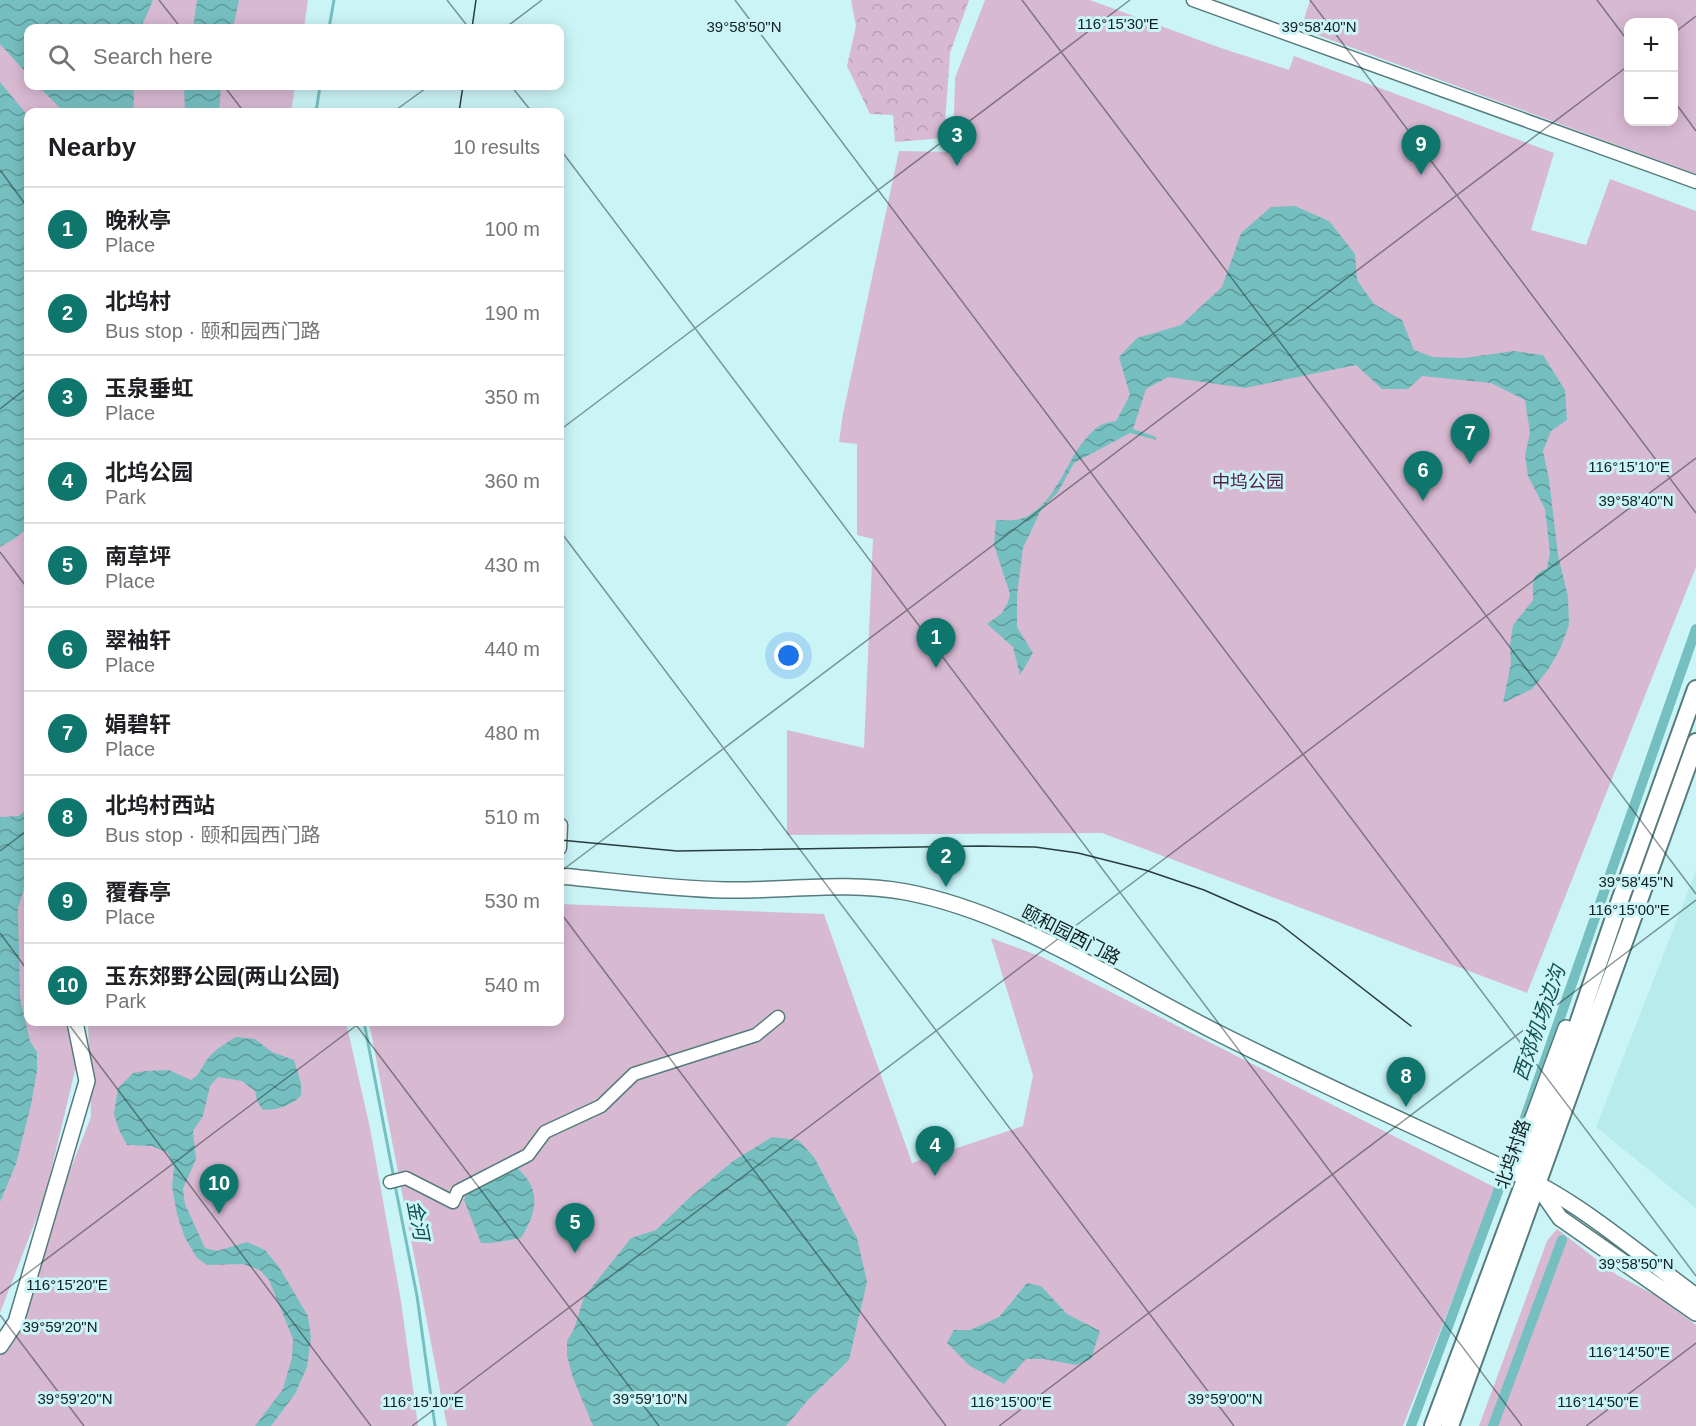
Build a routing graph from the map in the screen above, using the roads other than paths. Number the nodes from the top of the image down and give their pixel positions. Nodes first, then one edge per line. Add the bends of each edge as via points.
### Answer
1 (1193, 0) edge
2 (1696, 182) edge
3 (1696, 689) edge
4 (1696, 742) edge
5 (564, 876) edge
6 (1581, 1014) junction
7 (778, 1017) dead end
8 (76, 1026) edge
9 (1566, 1028) joint
10 (1526, 1178) junction
11 (393, 1181) dead end
12 (1696, 1296) edge
13 (1696, 1313) edge
14 (0, 1346) edge
15 (1434, 1426) edge
16 (1450, 1426) edge

1 - 2 street
3 - 6 main road, 北坞村路
4 - 10 main road, 北坞村路
5 - 10 street, 颐和园西门路 via 726,890 868,887 964,907 1039,939 1290,1069
6 - 9 main road
6 - 10 main road, 北坞村路
7 - 11 street via 756,1035 634,1074 601,1106 545,1132 528,1155 458,1191 453,1202 406,1179
8 - 14 street via 87,1081 16,1322
9 - 10 street, 北坞村路
10 - 12 street, 颐和园西门路 via 1564,1199
10 - 13 street via 1560,1218
10 - 15 main road, 北坞村路
10 - 16 main road, 北坞村路

